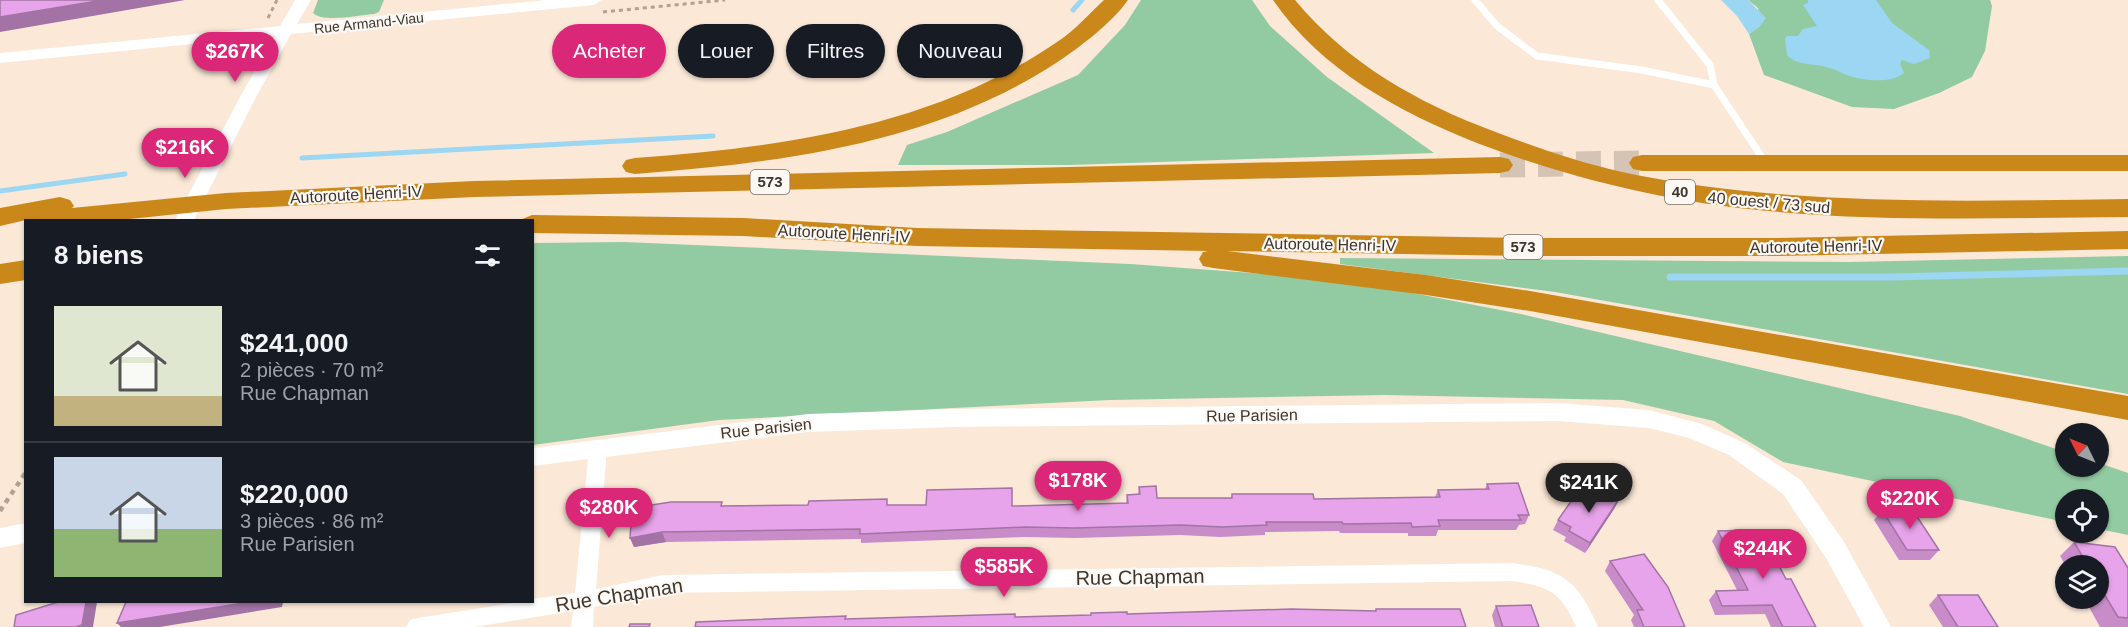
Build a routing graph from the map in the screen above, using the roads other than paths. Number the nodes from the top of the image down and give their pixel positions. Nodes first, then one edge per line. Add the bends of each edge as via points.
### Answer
1 (303, 0) edge
2 (594, 0) edge
3 (1117, 0) edge
4 (1284, 0) edge
5 (1475, 0) edge
6 (1658, 0) edge
7 (286, 31) junction
8 (0, 58) edge
9 (1714, 85) junction
10 (1765, 162) junction
11 (2128, 163) edge
12 (1642, 164) tunnel mouth
13 (1500, 165) tunnel mouth
14 (2128, 208) edge
15 (0, 217) edge
16 (50, 219) edge
17 (186, 219) edge
18 (24, 222) edge
19 (534, 224) edge
20 (0, 226) edge
21 (917, 237) junction
22 (2128, 240) edge
23 (24, 270) edge
24 (0, 274) edge
25 (2128, 408) edge
26 (598, 448) junction
27 (534, 458) edge
28 (24, 533) edge
29 (0, 538) edge
30 (585, 600) junction
31 (417, 627) edge
32 (582, 627) edge
33 (1587, 627) edge
34 (1878, 627) edge

1 - 7 street
2 - 7 street, Rue Armand-Viau
3 - 15 highway via 1082,35 1001,85 925,116 803,147 672,164 240,188 57,206
4 - 14 highway, 40 ouest / 73 sud / 40 via 1318,40 1407,102 1525,153 1628,183 1742,201 1839,208
5 - 9 lane via 1497,26 1537,56 1642,70
6 - 9 lane via 1710,65
7 - 8 street, Rue Armand-Viau
7 - 17 street
9 - 10 lane
10 - 11 highway
10 - 12 highway
13 - 16 highway, Autoroute Henri-IV / 573 via 474,189 237,200
18 - 20 highway
19 - 21 highway, Autoroute Henri-IV / 573 via 744,227
21 - 22 highway, Autoroute Henri-IV / 573 via 1523,247
21 - 25 highway via 1175,255 1426,285 1638,319
23 - 24 highway
26 - 27 street, Rue Parisien
26 - 30 street
26 - 34 street, Rue Parisien via 808,423 921,419 1558,412 1649,418 1694,430 1737,449 1792,488 1835,550
28 - 29 street
30 - 31 street, Rue Chapman
30 - 32 street
30 - 33 street, Rue Chapman via 663,584 1512,572 1554,581 1567,590 1578,603

